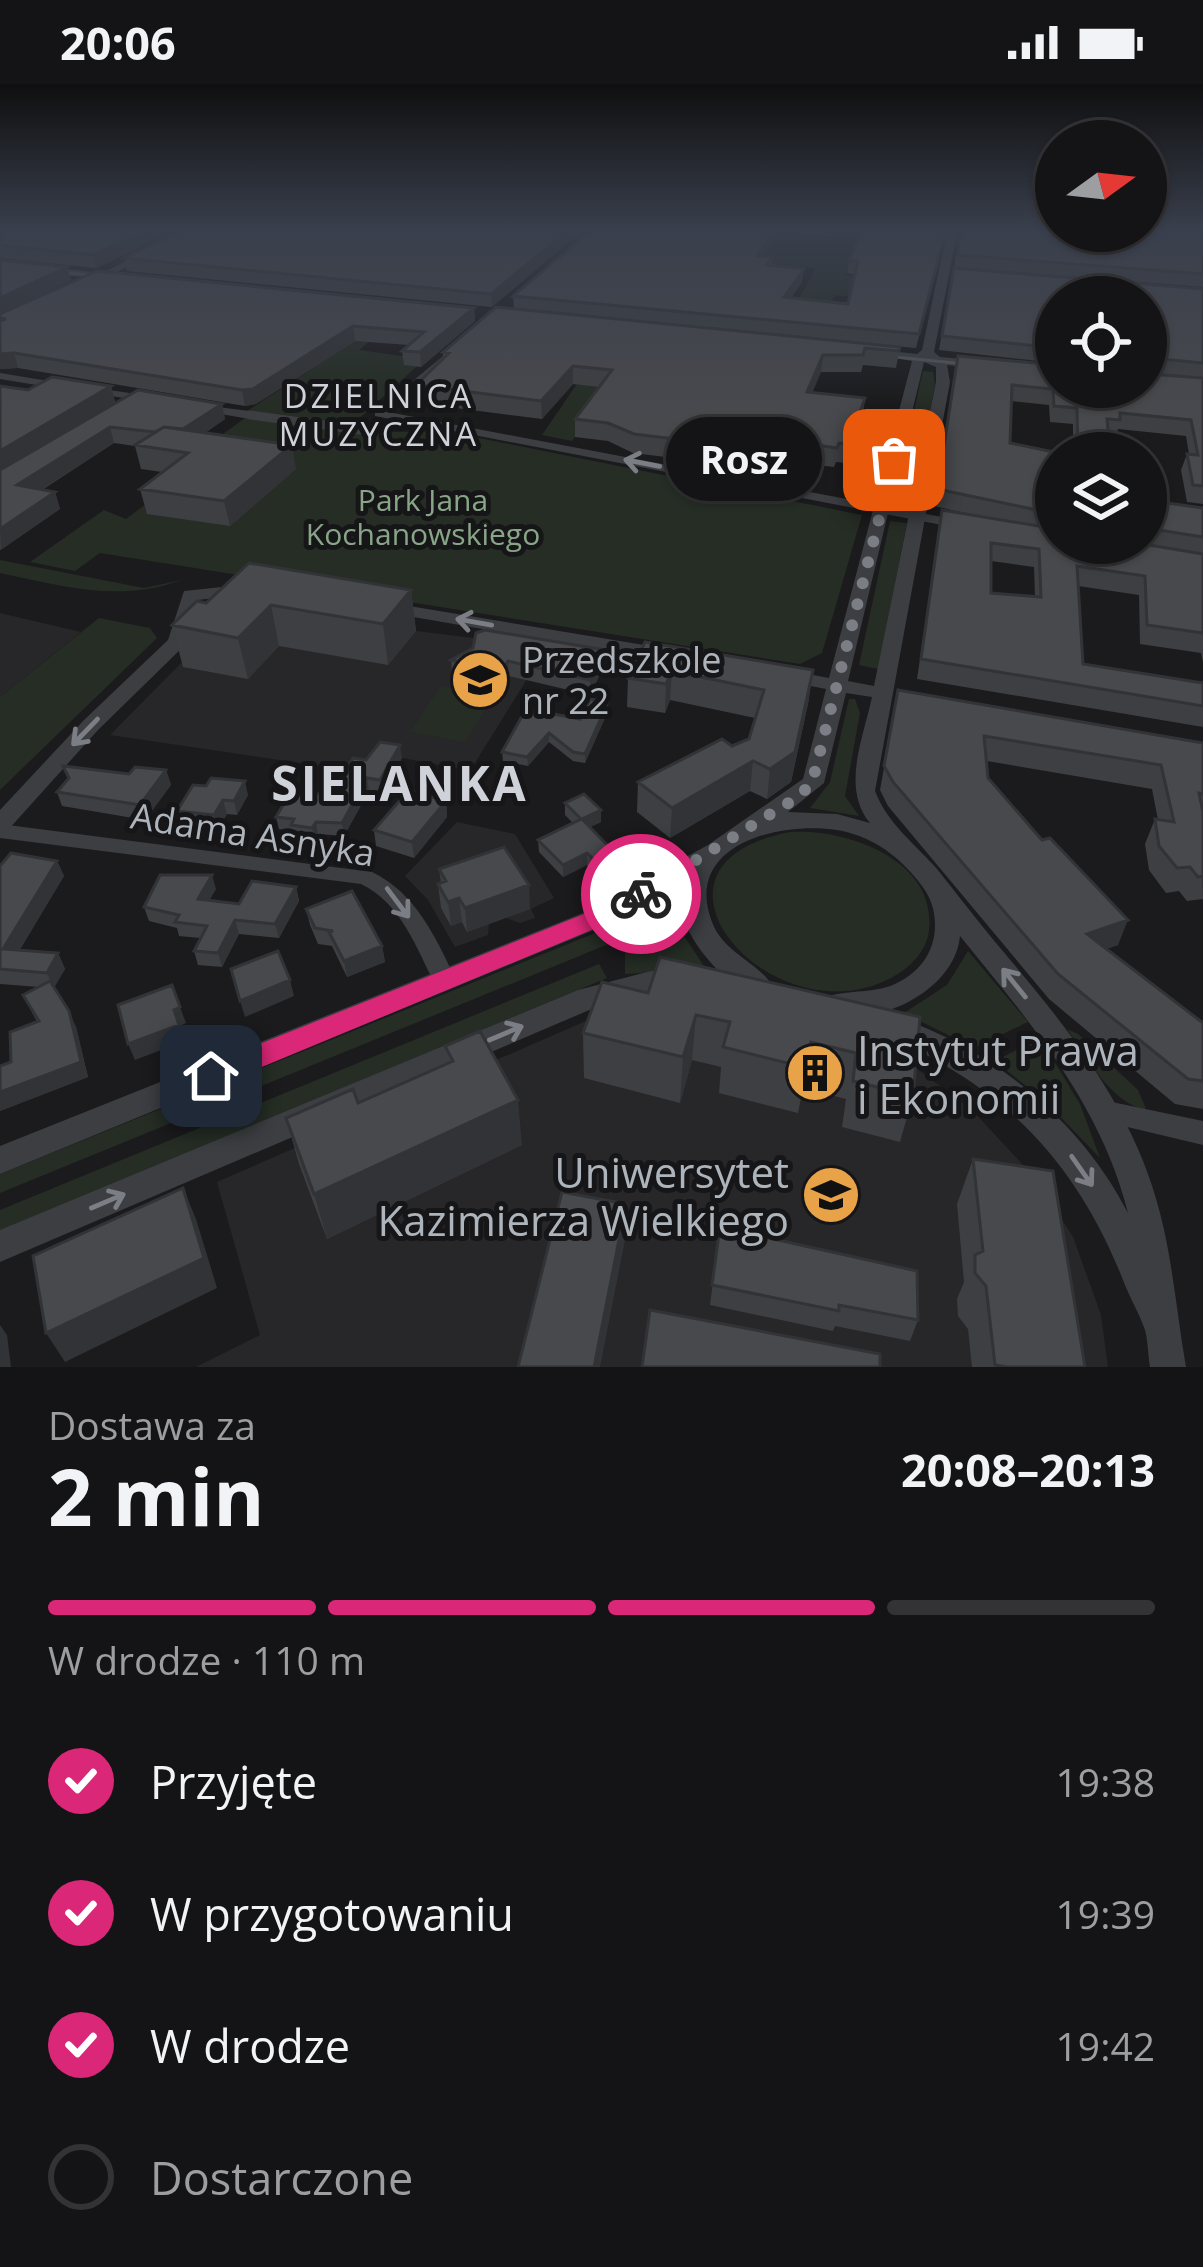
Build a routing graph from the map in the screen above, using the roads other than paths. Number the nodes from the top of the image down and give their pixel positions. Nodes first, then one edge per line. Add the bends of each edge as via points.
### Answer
1 (943, 288) edge
2 (455, 348) edge
3 (860, 352) edge
4 (928, 357) junction
5 (994, 365) edge
6 (0, 376) edge
7 (139, 398) junction
8 (158, 400) edge
9 (181, 404) edge
10 (113, 413) edge
11 (250, 415) joint
12 (360, 430) dead end
13 (880, 510) junction
14 (917, 517) junction
15 (978, 528) edge
16 (263, 588) edge
17 (356, 602) edge
18 (684, 657) edge
19 (765, 672) edge
20 (838, 685) junction
21 (881, 693) junction
22 (910, 698) edge
23 (0, 827) edge
24 (745, 830) junction
25 (715, 849) junction
26 (905, 851) junction
27 (943, 896) junction
28 (444, 980) junction
29 (790, 999) junction
30 (1107, 1112) junction
31 (1203, 1132) edge
32 (0, 1160) edge
33 (0, 1246) edge
34 (1165, 1349) edge

1 - 4 street
13 -> 2 street via 379,414
3 - 4 street
4 - 5 street
4 - 13 street
4 - 14 street via 943,367 943,382
6 - 7 street
7 - 8 street
7 - 10 street
9 - 11 street
11 - 12 street
13 - 14 street
13 - 20 street
14 - 15 street
14 - 21 street
16 -> 23 street via 190,595 177,642
18 -> 17 street
19 - 20 street
20 - 21 street
20 - 24 street via 808,791
21 - 22 street
21 - 26 street via 864,791
23 -> 28 street, Adama Asnyka via 364,877 397,898
24 - 25 street
24 - 26 street via 795,819 838,822
25 - 28 street via 621,906
25 - 29 street via 694,885 694,916 724,962
26 - 27 street
27 - 29 street via 946,948 919,983 877,1003
30 -> 27 street via 1057,1036
28 - 32 street
33 -> 29 street via 588,998 668,980
29 -> 34 street via 907,1031 1008,1092 1069,1152 1112,1214
30 - 31 street
30 - 34 street via 1138,1189

